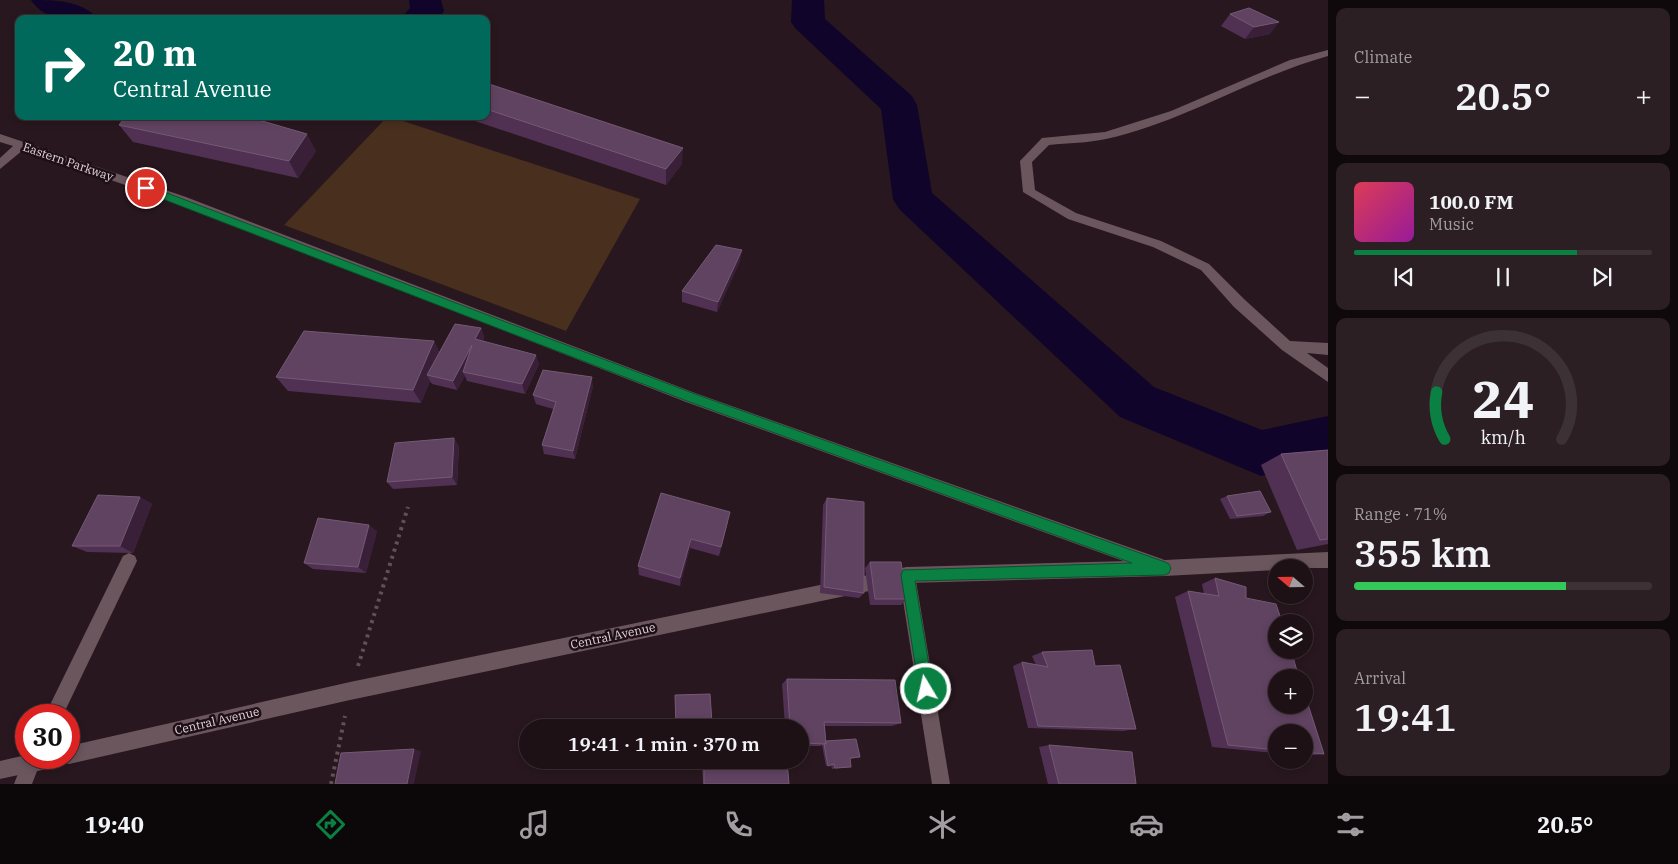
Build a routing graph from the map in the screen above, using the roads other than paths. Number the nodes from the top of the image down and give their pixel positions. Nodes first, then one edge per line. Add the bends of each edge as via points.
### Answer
1 (1328, 53) edge
2 (0, 138) edge
3 (20, 146) junction
4 (0, 165) edge
5 (1287, 346) junction
6 (1328, 349) edge
7 (1328, 376) edge
8 (1328, 560) edge
9 (129, 561) dead end
10 (1165, 568) junction
11 (907, 575) junction
12 (59, 704) edge
13 (80, 752) edge
14 (15, 765) edge
15 (28, 769) edge
16 (0, 770) edge
17 (23, 784) edge
18 (941, 784) edge

1 - 5 street via 1294,62 1175,114 1104,136 1046,141 1026,161 1028,192 1072,216 1156,244 1204,267
2 - 3 street, Eastern Parkway
3 - 4 street
3 - 10 street, Eastern Parkway via 182,200 691,398
5 - 6 street
5 - 7 street
8 - 10 street, Eastern Parkway
9 - 12 street
10 - 11 street, Central Avenue
11 - 13 street, Central Avenue via 350,691
11 - 18 street
14 - 16 street
15 - 17 street

